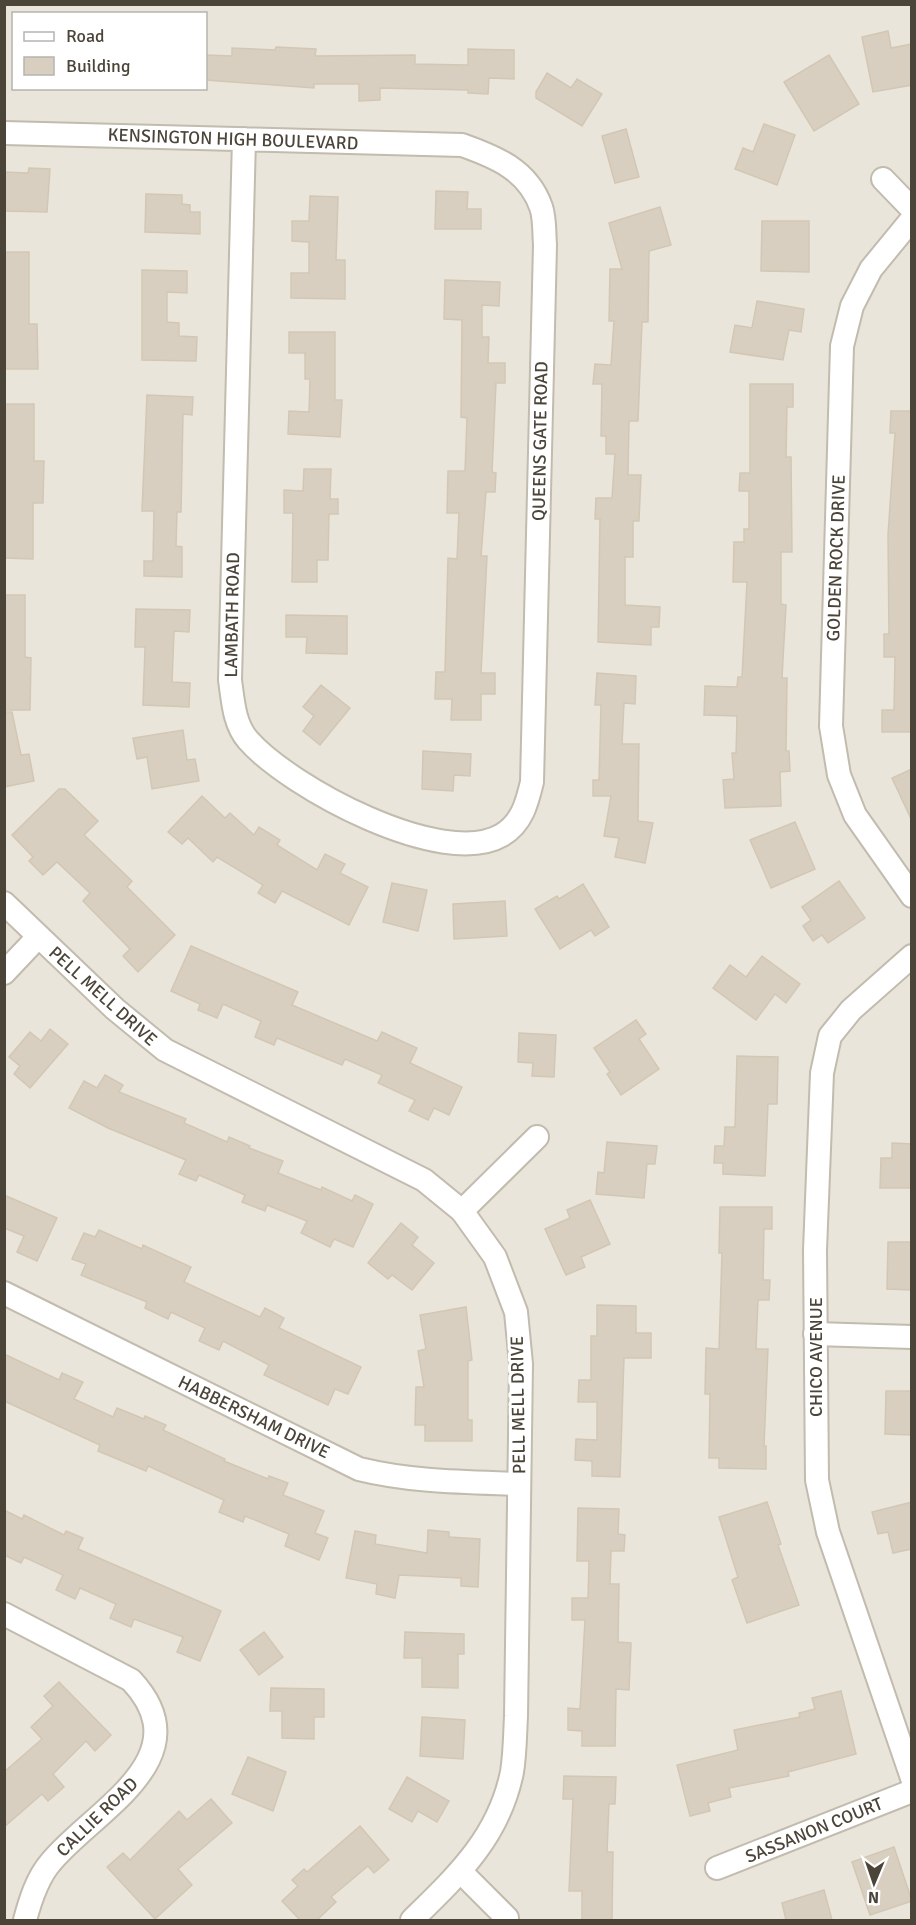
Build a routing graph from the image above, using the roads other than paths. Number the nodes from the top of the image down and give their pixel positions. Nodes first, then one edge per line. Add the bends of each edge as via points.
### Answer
1 (4, 133) edge
2 (244, 139) junction
3 (462, 145) joint
4 (883, 179) dead end
5 (912, 209) edge
6 (912, 219) edge
7 (532, 782) joint
8 (912, 896) edge
9 (4, 903) edge
10 (38, 937) junction
11 (912, 956) edge
12 (4, 973) edge
13 (537, 1137) dead end
14 (462, 1211) junction
15 (4, 1293) edge
16 (815, 1334) junction
17 (912, 1337) edge
18 (519, 1484) junction
19 (4, 1614) edge
20 (912, 1778) edge
21 (912, 1791) edge
22 (717, 1869) dead end
23 (461, 1872) junction
24 (507, 1918) dead end
25 (25, 1920) edge
26 (412, 1920) edge

1 - 2 street, KENSINGTON HIGH BOULEVARD
2 - 3 street, KENSINGTON HIGH BOULEVARD
2 - 7 street, LAMBATH ROAD via 230,680 234,712 248,740 301,783 369,820 435,840 475,844 502,835 526,811
3 - 7 street, QUEENS GATE ROAD via 496,157 525,177 542,207 545,244
4 - 5 street
6 - 8 street, GOLDEN ROCK DRIVE via 871,269 852,306 842,346 831,726 839,776 855,815
9 - 10 street, PELL MELL DRIVE
10 - 12 street
10 - 14 street, PELL MELL DRIVE via 165,1050 423,1180
11 - 16 street, CHICO AVENUE via 851,1010 830,1036 822,1073
13 - 14 street
14 - 18 street, PELL MELL DRIVE via 495,1257 516,1312 521,1364
15 - 18 street, HABBERSHAM DRIVE via 359,1469 423,1481
16 - 17 street
16 - 20 street, CHICO AVENUE via 817,1480 828,1532
18 - 23 street, PELL MELL DRIVE via 512,1773 490,1833
19 - 25 street, CALLIE ROAD via 131,1680 145,1696 154,1718 153,1748 140,1777 50,1863 31,1897
21 - 22 street, SASSANON COURT
23 - 24 street
23 - 26 street, PELL MELL DRIVE

